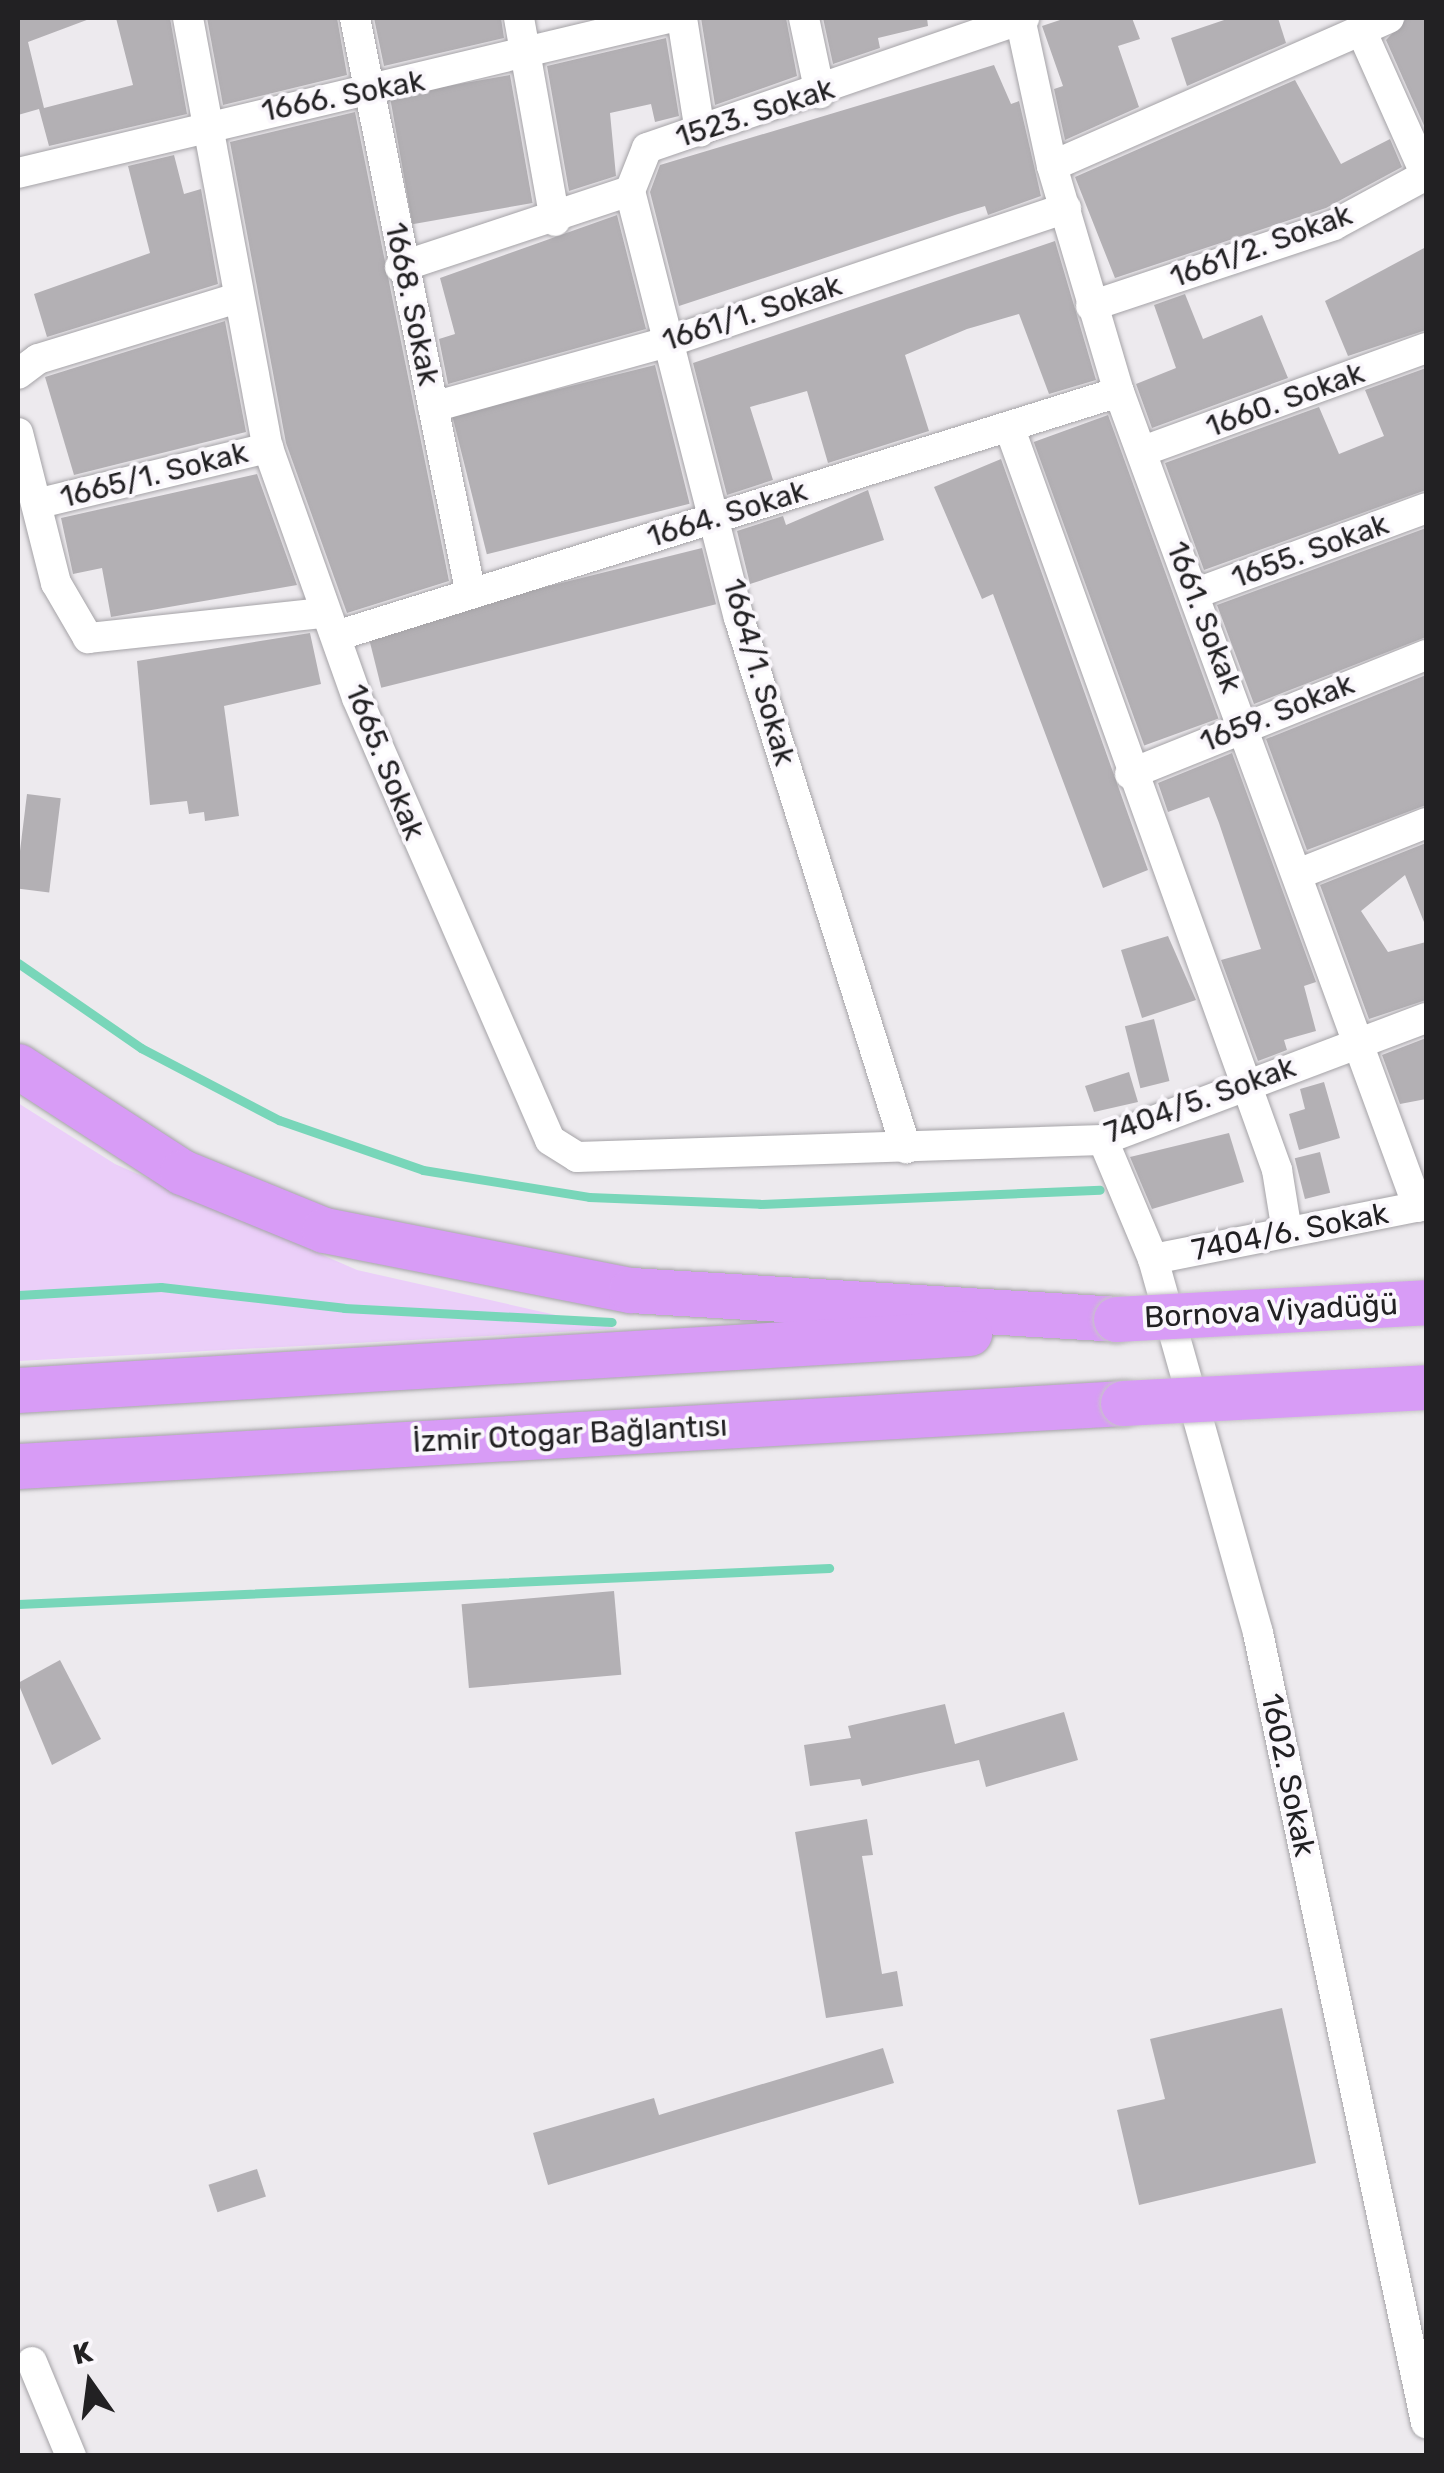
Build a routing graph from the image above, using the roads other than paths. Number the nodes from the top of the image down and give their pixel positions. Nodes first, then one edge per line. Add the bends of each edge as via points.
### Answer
1 (188, 18) edge
2 (355, 18) edge
3 (519, 18) edge
4 (668, 18) edge
5 (682, 18) edge
6 (804, 18) edge
7 (1022, 18) edge
8 (1375, 24) edge
9 (527, 56) junction
10 (374, 92) junction
11 (820, 93) junction
12 (204, 123) junction
13 (700, 132) junction
14 (1052, 166) junction
15 (18, 174) edge
16 (1426, 175) edge
17 (630, 191) junction
18 (1066, 208) junction
19 (556, 221) junction
20 (400, 266) junction
21 (236, 298) junction
22 (1091, 306) junction
23 (668, 342) junction
24 (1426, 348) edge
25 (18, 374) edge
26 (1120, 392) junction
27 (433, 407) junction
28 (1010, 429) junction
29 (18, 433) edge
30 (268, 448) junction
31 (1143, 451) junction
32 (40, 503) junction
33 (1426, 508) edge
34 (717, 517) junction
35 (470, 590) junction
36 (1194, 594) junction
37 (330, 625) junction
38 (1426, 655) edge
39 (1245, 724) junction
40 (1130, 774) junction
41 (1426, 823) edge
42 (1298, 874) junction
43 (1426, 1018) edge
44 (1354, 1044) junction
45 (18, 1066) edge
46 (1242, 1083) junction
47 (1104, 1140) junction
48 (906, 1148) junction
49 (1422, 1206) edge
50 (1287, 1232) junction
51 (1153, 1259) junction
52 (1426, 1302) edge
53 (1116, 1320) junction
54 (1426, 1386) edge
55 (18, 1390) edge
56 (18, 1466) edge
57 (32, 2362) dead end
58 (1426, 2416) edge
59 (70, 2456) edge

1 - 12 street, 1665. Sokak
2 - 10 street, 1668. Sokak
3 - 9 street
4 - 9 street, 1666. Sokak
5 - 13 street
6 - 11 street
7 - 11 street, 1523. Sokak
7 - 14 street, 1661. Sokak
8 - 14 street
8 - 16 street
9 - 10 street, 1666. Sokak
9 - 19 street
10 - 12 street, 1666. Sokak
10 - 20 street, 1668. Sokak
11 - 13 street, 1523. Sokak
12 - 15 street, 1666. Sokak
12 - 21 street, 1665. Sokak
13 - 17 street, 1523. Sokak via 646,148
14 - 18 street, 1661. Sokak
16 - 22 street, 1661/2. Sokak via 1334,225
17 - 19 street via 573,204
17 - 23 street, 1664/1. Sokak
18 - 22 street, 1661. Sokak
18 - 23 street, 1661/1. Sokak
19 - 20 street
20 - 27 street, 1668. Sokak
21 - 25 street via 38,359
21 - 30 street, 1665. Sokak
22 - 26 street, 1661. Sokak
23 - 27 street, 1661/1. Sokak
23 - 34 street, 1664/1. Sokak
24 - 31 street, 1660. Sokak
26 - 28 street, 1664. Sokak
26 - 31 street, 1661. Sokak
27 - 35 street, 1668. Sokak
28 - 34 street, 1664. Sokak
28 - 40 street
29 - 32 street, 1664. Sokak
30 - 32 street, 1665/1. Sokak
30 - 37 street, 1665. Sokak
31 - 36 street, 1661. Sokak
32 - 37 street, 1664. Sokak via 56,584 88,638
33 - 36 street, 1655. Sokak
34 - 35 street, 1664. Sokak
34 - 48 street, 1664/1. Sokak via 740,618
35 - 37 street, 1664. Sokak
36 - 39 street, 1661. Sokak
37 - 48 street, 1665. Sokak via 550,1140 577,1157
38 - 39 street, 1659. Sokak
39 - 40 street, 1659. Sokak
39 - 42 street, 1661. Sokak
40 - 46 street
41 - 42 street
42 - 44 street, 1661. Sokak
43 - 44 street, 7404/5. Sokak
44 - 46 street, 7404/5. Sokak
44 - 49 street, 1661. Sokak
45 - 53 highway via 182,1172 324,1230 630,1290
46 - 47 street, 7404/5. Sokak
46 - 50 street via 1278,1170
47 - 48 street, 7404/5. Sokak
47 - 51 street, 1602. Sokak
49 - 50 street, 7404/6. Sokak
50 - 51 street, 7404/6. Sokak
51 - 58 street, 1602. Sokak via 1258,1633
52 - 53 highway, Bornova Viyadüğü, bridge
53 - 55 highway via 829,1346
54 - 56 highway, İzmir Otogar Bağlantısı, bridge
57 - 59 street

